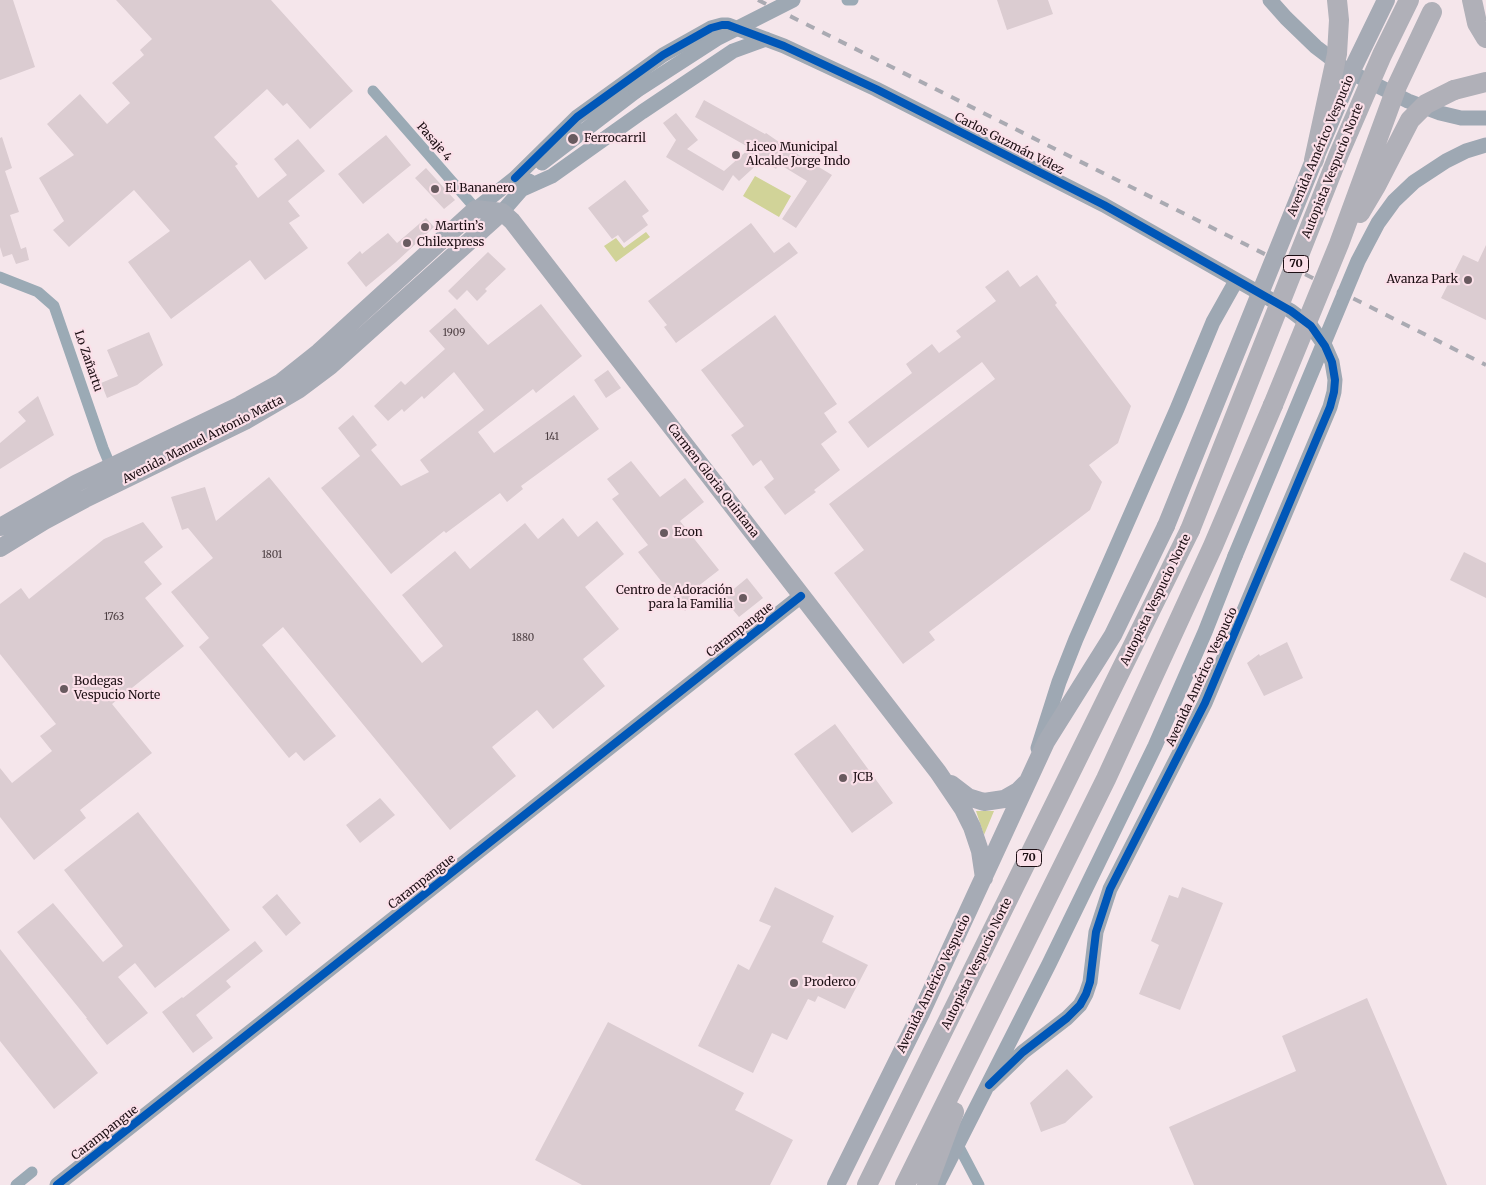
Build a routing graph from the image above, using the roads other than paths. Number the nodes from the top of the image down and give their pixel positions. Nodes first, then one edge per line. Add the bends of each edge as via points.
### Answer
1 (793, 0) edge
2 (847, 0) edge
3 (853, 0) edge
4 (1270, 0) edge
5 (1337, 0) edge
6 (1386, 0) edge
7 (1409, 0) edge
8 (1439, 0) edge
9 (1472, 0) edge
10 (1481, 31) edge
11 (766, 39) junction
12 (1486, 82) edge
13 (373, 91) dead end
14 (1486, 118) edge
15 (1486, 145) edge
16 (1314, 160) junction
17 (519, 183) junction
18 (476, 210) junction
19 (502, 212) junction
20 (1339, 244) junction
21 (0, 277) edge
22 (1236, 281) junction
23 (115, 475) junction
24 (0, 527) edge
25 (0, 548) edge
26 (801, 596) junction
27 (938, 772) junction
28 (1028, 781) junction
29 (984, 878) junction
30 (986, 1022) junction
31 (989, 1084) junction
32 (958, 1145) junction
33 (32, 1172) dead end
34 (16, 1185) edge
35 (57, 1185) edge
36 (836, 1185) edge
37 (867, 1185) edge
38 (905, 1185) edge
39 (927, 1185) edge
40 (938, 1185) edge
41 (979, 1185) edge

1 - 17 street, Avenida Manuel Antonio Matta, bridge via 718,38 636,90
2 - 3 street
4 - 14 street via 1316,47 1345,69 1408,101 1440,113 1461,118
5 - 16 highway, bridge via 1337,54
6 - 16 main road, Avenida Américo Vespucio, bridge
7 - 37 highway, Autopista Vespucio Norte / 70, bridge via 1339,154 1190,530
8 - 20 highway, 70, bridge via 1397,86
9 - 10 highway
11 - 17 street, Avenida Manuel Antonio Matta via 733,51 552,176
11 - 17 street, Avenida Manuel Antonio Matta via 728,25 697,36 577,116
11 - 22 street, Carlos Guzmán Vélez via 876,89 1059,181
12 - 20 highway, bridge via 1454,90 1426,104 1410,120 1367,202
13 - 18 street, Pasaje 4
15 - 31 street, Avenida Américo Vespucio, bridge via 1466,151 1420,178 1394,201 1378,223 1358,261 1155,746
16 - 28 main road, Avenida Américo Vespucio, bridge via 1166,526 1113,635 1055,727
17 - 18 street, Avenida Manuel Antonio Matta
17 - 19 street, Avenida Manuel Antonio Matta
18 - 19 main road
18 - 23 main road, Avenida Manuel Antonio Matta via 292,374
19 - 23 main road, Avenida Manuel Antonio Matta via 330,366 298,390 245,421
19 - 26 main road, Carmen Gloria Quintana
20 - 30 highway, 70, bridge via 1213,546 1106,779
21 - 23 street, Lo Zañartu via 38,292 54,306
22 - 28 street, Avenida Américo Vespucio via 1213,322 1073,647
22 - 31 street, Avenida Américo Vespucio via 1291,311 1311,326 1332,362 1335,380 1332,399 1206,702 1110,889 1096,932 1086,994 1067,1018
23 - 24 main road, Avenida Manuel Antonio Matta via 35,505
23 - 25 main road, Avenida Manuel Antonio Matta
26 - 27 main road, Carmen Gloria Quintana
26 - 35 street, Carampangue
27 - 28 main road, Carmen Gloria Quintana via 968,797 984,802 996,802 1009,796
27 - 29 main road, Carmen Gloria Quintana via 972,827
28 - 29 main road, Avenida Américo Vespucio
29 - 36 main road, Avenida Américo Vespucio
30 - 38 highway, 70
30 - 39 highway
31 - 32 street, Avenida Américo Vespucio
32 - 40 street, Avenida Américo Vespucio
32 - 41 street
33 - 34 street

